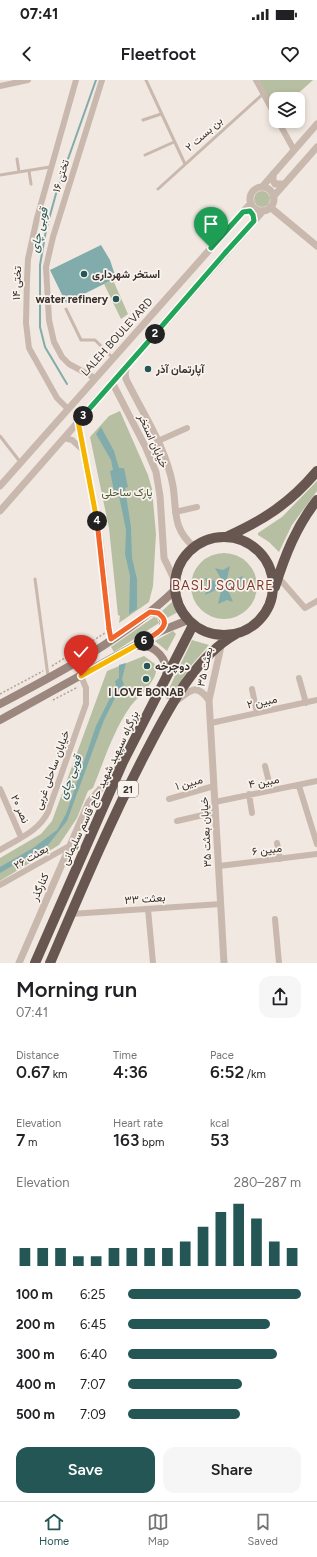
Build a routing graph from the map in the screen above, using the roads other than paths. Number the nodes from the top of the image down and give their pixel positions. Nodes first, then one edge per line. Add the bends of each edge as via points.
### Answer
1 (28, 80) edge
2 (76, 80) edge
3 (102, 80) edge
4 (146, 80) edge
5 (256, 80) edge
6 (10, 82) edge
7 (0, 86) edge
8 (263, 94) junction
9 (269, 105) edge
10 (161, 114) junction
11 (143, 120) dead end
12 (317, 124) edge
13 (282, 128) edge
14 (174, 142) junction
15 (317, 147) edge
16 (294, 150) junction
17 (145, 154) dead end
18 (17, 158) dead end
19 (185, 164) junction
20 (50, 167) junction
21 (29, 171) junction
22 (19, 172) junction
23 (273, 174) junction
24 (0, 175) edge
25 (31, 184) dead end
26 (284, 184) junction
27 (262, 187) junction
28 (158, 189) dead end
29 (274, 197) junction
30 (251, 203) junction
31 (270, 207) junction
32 (263, 211) junction
33 (243, 212) junction
34 (254, 221) junction
35 (317, 246) edge
36 (66, 309) dead end
37 (113, 358) junction
38 (133, 359) junction
39 (95, 378) junction
40 (112, 382) junction
41 (131, 388) junction
42 (119, 395) junction
43 (68, 409) junction
44 (78, 421) junction
45 (187, 428) dead end
46 (0, 436) edge
47 (64, 438) junction
48 (158, 441) junction
49 (83, 450) junction
50 (21, 463) junction
51 (317, 471) edge
52 (0, 486) edge
53 (317, 500) edge
54 (197, 507) dead end
55 (0, 511) edge
56 (175, 512) junction
57 (226, 537) junction
58 (194, 547) junction
59 (278, 577) junction
60 (35, 579) dead end
61 (175, 586) junction
62 (272, 597) junction
63 (317, 602) edge
64 (150, 612) junction
65 (190, 622) junction
66 (161, 631) junction
67 (236, 634) junction
68 (111, 639) junction
69 (222, 642) junction
70 (135, 646) junction
71 (81, 676) junction
72 (49, 678) junction
73 (166, 678) junction
74 (299, 678) dead end
75 (252, 689) dead end
76 (155, 697) junction
77 (210, 700) junction
78 (317, 700) edge
79 (306, 703) junction
80 (0, 704) edge
81 (172, 704) junction
82 (257, 713) junction
83 (0, 720) edge
84 (211, 723) junction
85 (123, 762) junction
86 (266, 766) dead end
87 (317, 781) edge
88 (214, 786) junction
89 (299, 786) junction
90 (0, 788) edge
91 (271, 790) junction
92 (250, 794) junction
93 (169, 799) dead end
94 (215, 802) junction
95 (216, 812) junction
96 (252, 813) dead end
97 (176, 821) dead end
98 (21, 837) junction
99 (277, 843) dead end
100 (317, 844) edge
101 (71, 845) junction
102 (0, 850) edge
103 (317, 854) edge
104 (280, 859) junction
105 (219, 866) junction
106 (0, 885) edge
107 (221, 904) junction
108 (148, 909) junction
109 (71, 914) junction
110 (275, 919) dead end
111 (19, 963) edge
112 (35, 963) edge
113 (50, 963) edge
114 (153, 963) edge
115 (224, 963) edge
116 (278, 963) edge

1 - 6 street
2 - 20 street, تختی ۱۴
3 - 39 street, تختی ۱۶ via 46,267 49,320 54,342 69,364
4 - 10 lane
5 - 8 street
6 - 7 street
8 - 9 street
8 - 19 lane, بن بست ۲
10 - 11 lane
10 - 14 lane
12 - 16 street
13 - 16 street
14 - 17 lane
14 - 19 lane
15 - 26 street
16 - 23 street
18 - 22 lane
19 - 28 lane, بن بست ۲
20 - 21 lane
20 - 43 street, تختی ۱۴ via 28,259 27,330 29,348 57,398
21 - 22 lane
21 - 25 lane
22 - 24 lane
23 - 26 street via 275,184
23 - 27 street
26 - 29 street
27 - 29 street via 269,190
27 - 30 street via 252,193
29 - 31 street
30 - 32 street via 256,209
30 - 33 street, LALEH BOULEVARD
31 - 32 street
31 - 35 street
32 - 34 street
33 - 34 street via 252,213
33 - 37 street, LALEH BOULEVARD
34 - 38 street
36 - 37 lane via 81,340 96,340
37 - 39 street, LALEH BOULEVARD
38 - 40 street
38 - 41 street, خیابان استخر via 125,374
39 - 43 street, LALEH BOULEVARD
40 - 42 street, خیابان استخر
40 - 44 street
41 - 42 street via 122,386
41 - 48 street, خیابان استخر
42 - 61 street, خیابان استخر via 156,472 164,558
43 - 50 street, LALEH BOULEVARD
44 - 47 street
44 - 49 street
45 - 48 street
46 - 50 lane
47 - 49 street via 72,440
47 - 55 street
48 - 56 street, خیابان استخر via 170,472
49 - 68 street via 100,537
50 - 52 street, LALEH BOULEVARD
51 - 57 highway, 21 via 301,490 277,510
53 - 59 highway, 21 via 292,539
54 - 56 street
56 - 58 street, خیابان استخر via 180,531
57 - 58 highway, 21 via 209,539
57 - 62 highway, 21 via 247,542 263,556 272,575
58 - 61 highway, 21 via 182,560
59 - 62 highway, 21
59 - 63 street via 305,608
60 - 72 lane
61 - 64 main road
61 - 65 highway via 179,606
62 - 67 highway, 21 via 259,622
64 - 66 main road via 158,613 163,618 164,626
64 - 68 main road
65 - 66 main road
65 - 67 highway, 21 via 212,634
65 - 73 highway, بزرگراه سپهبد شهید حاج قاسم سلیمانی / 21
66 - 70 main road
67 - 69 highway, 21
68 - 72 main road
69 - 77 street, بعثت ۳۵
69 - 81 highway, 21
70 - 71 main road
70 - 73 main road via 148,646 160,654 165,662
71 - 83 main road
71 - 98 street, خیابان ساحلی غربی via 86,688 86,704 48,812 41,824
72 - 80 main road
73 - 76 highway, بزرگراه سپهبد شهید حاج قاسم سلیمانی / 21
74 - 79 street
75 - 82 street
76 - 81 highway via 160,704
76 - 85 highway, بزرگراه سپهبد شهید حاج قاسم سلیمانی / 21
77 - 81 street, بعثت ۳۵ via 196,689 192,689
77 - 84 street, خیابان بعثت ۳۵
78 - 79 street, مبین ۲
79 - 82 street, مبین ۲
81 - 109 highway, 21 via 115,812
82 - 84 street, مبین ۲
84 - 88 street, خیابان بعثت ۳۵
85 - 101 street, کنارگذر / 21 via 89,802
85 - 112 highway, بزرگراه سپهبد شهید حاج قاسم سلیمانی / 21
86 - 91 street
87 - 89 street, مبین ۴
88 - 93 street, مبین ۱
88 - 94 street, خیابان بعثت ۳۵
89 - 91 street, مبین ۴
89 - 100 street
90 - 98 street, نصر ۲۰
91 - 92 street, مبین ۴
92 - 94 street, مبین ۴
92 - 96 street
94 - 95 street, خیابان بعثت ۳۵
95 - 97 street
95 - 105 street, خیابان بعثت ۳۵
98 - 102 street, خیابان ساحلی غربی
99 - 104 street
101 - 106 street, بعثت ۲۶
101 - 111 street, کنارگذر / 21
103 - 104 street, مبین ۶
104 - 105 street, مبین ۶
105 - 107 street, خیابان بعثت ۳۵
107 - 108 street, بعثت ۳۳
107 - 115 street, خیابان بعثت ۳۵
108 - 109 street, بعثت ۳۳
108 - 114 street
109 - 113 highway, 21
110 - 116 street

